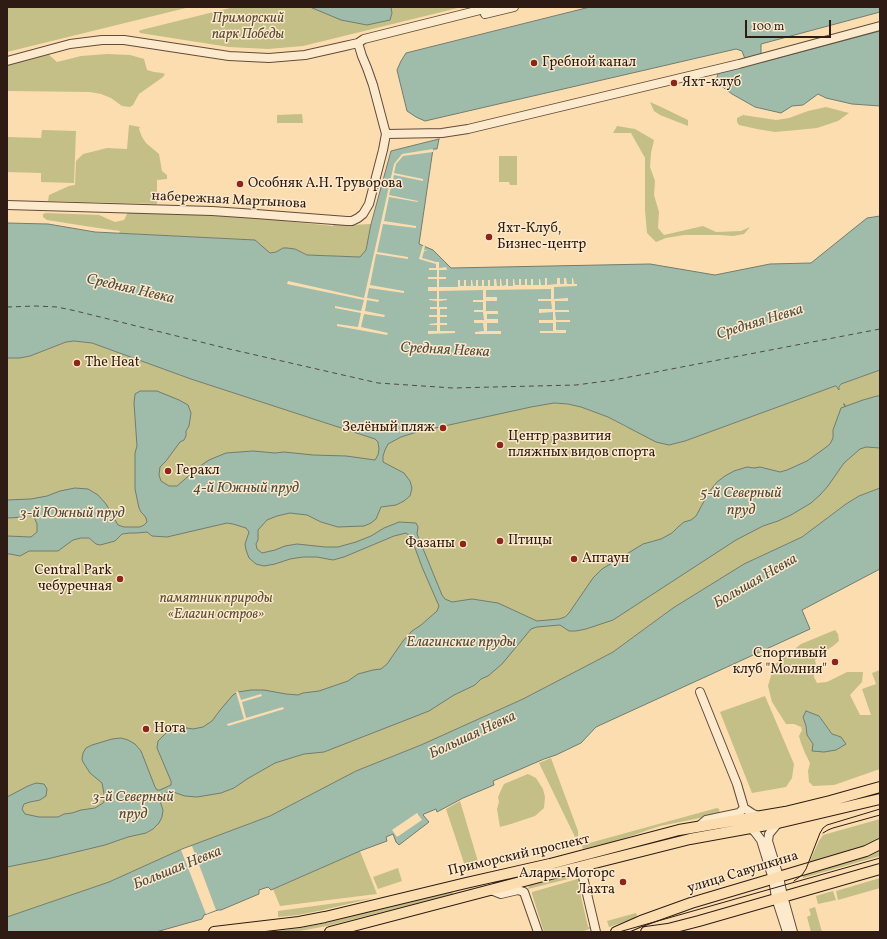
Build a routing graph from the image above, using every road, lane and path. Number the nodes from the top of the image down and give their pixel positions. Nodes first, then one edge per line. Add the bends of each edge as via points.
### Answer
1 (492, 7) edge
2 (514, 7) edge
3 (880, 26) edge
4 (358, 43) junction
5 (7, 61) edge
6 (386, 134) junction
7 (7, 205) edge
8 (700, 692) dead end
9 (880, 786) edge
10 (880, 791) edge
11 (880, 799) edge
12 (830, 801) junction
13 (744, 808) junction
14 (758, 816) junction
15 (778, 823) junction
16 (698, 827) junction
17 (750, 828) junction
18 (880, 844) edge
19 (592, 863) junction
20 (880, 869) edge
21 (567, 870) junction
22 (584, 877) junction
23 (776, 878) junction
24 (491, 890) junction
25 (780, 897) junction
26 (214, 932) edge
27 (330, 932) edge
28 (538, 932) edge
29 (596, 932) edge
30 (616, 932) edge
31 (646, 932) edge
32 (787, 932) edge
33 (793, 932) edge

1 - 4 street via 364,39
2 - 4 street via 365,44
3 - 6 street via 739,64 463,130
4 - 5 street via 305,55 269,58 229,56 124,40 102,40 70,44
4 - 6 street via 368,68
6 - 7 street, набережная Мартынова via 366,210 358,218 347,222 212,211
8 - 13 street
9 - 12 main road, Приморский проспект
10 - 12 main road, Приморский проспект
11 - 15 main road, Приморский проспект
12 - 14 main road, Приморский проспект
13 - 14 street
13 - 16 street via 739,813 706,820
14 - 16 main road, Приморский проспект
15 - 17 main road, Приморский проспект
15 - 23 street via 769,834 768,841
16 - 26 main road, Приморский проспект via 325,917
17 - 19 main road, Приморский проспект via 690,839
17 - 23 street via 761,840
18 - 23 main road, улица Савушкина via 866,851
19 - 21 main road, Приморский проспект
19 - 22 street
20 - 25 main road
21 - 22 street
21 - 24 main road, Приморский проспект
22 - 29 street
23 - 25 street
23 - 30 main road, улица Савушкина via 691,903
24 - 27 main road, Приморский проспект
24 - 28 street via 501,894 518,890 524,892
25 - 31 main road via 699,921
25 - 32 street
25 - 33 street

